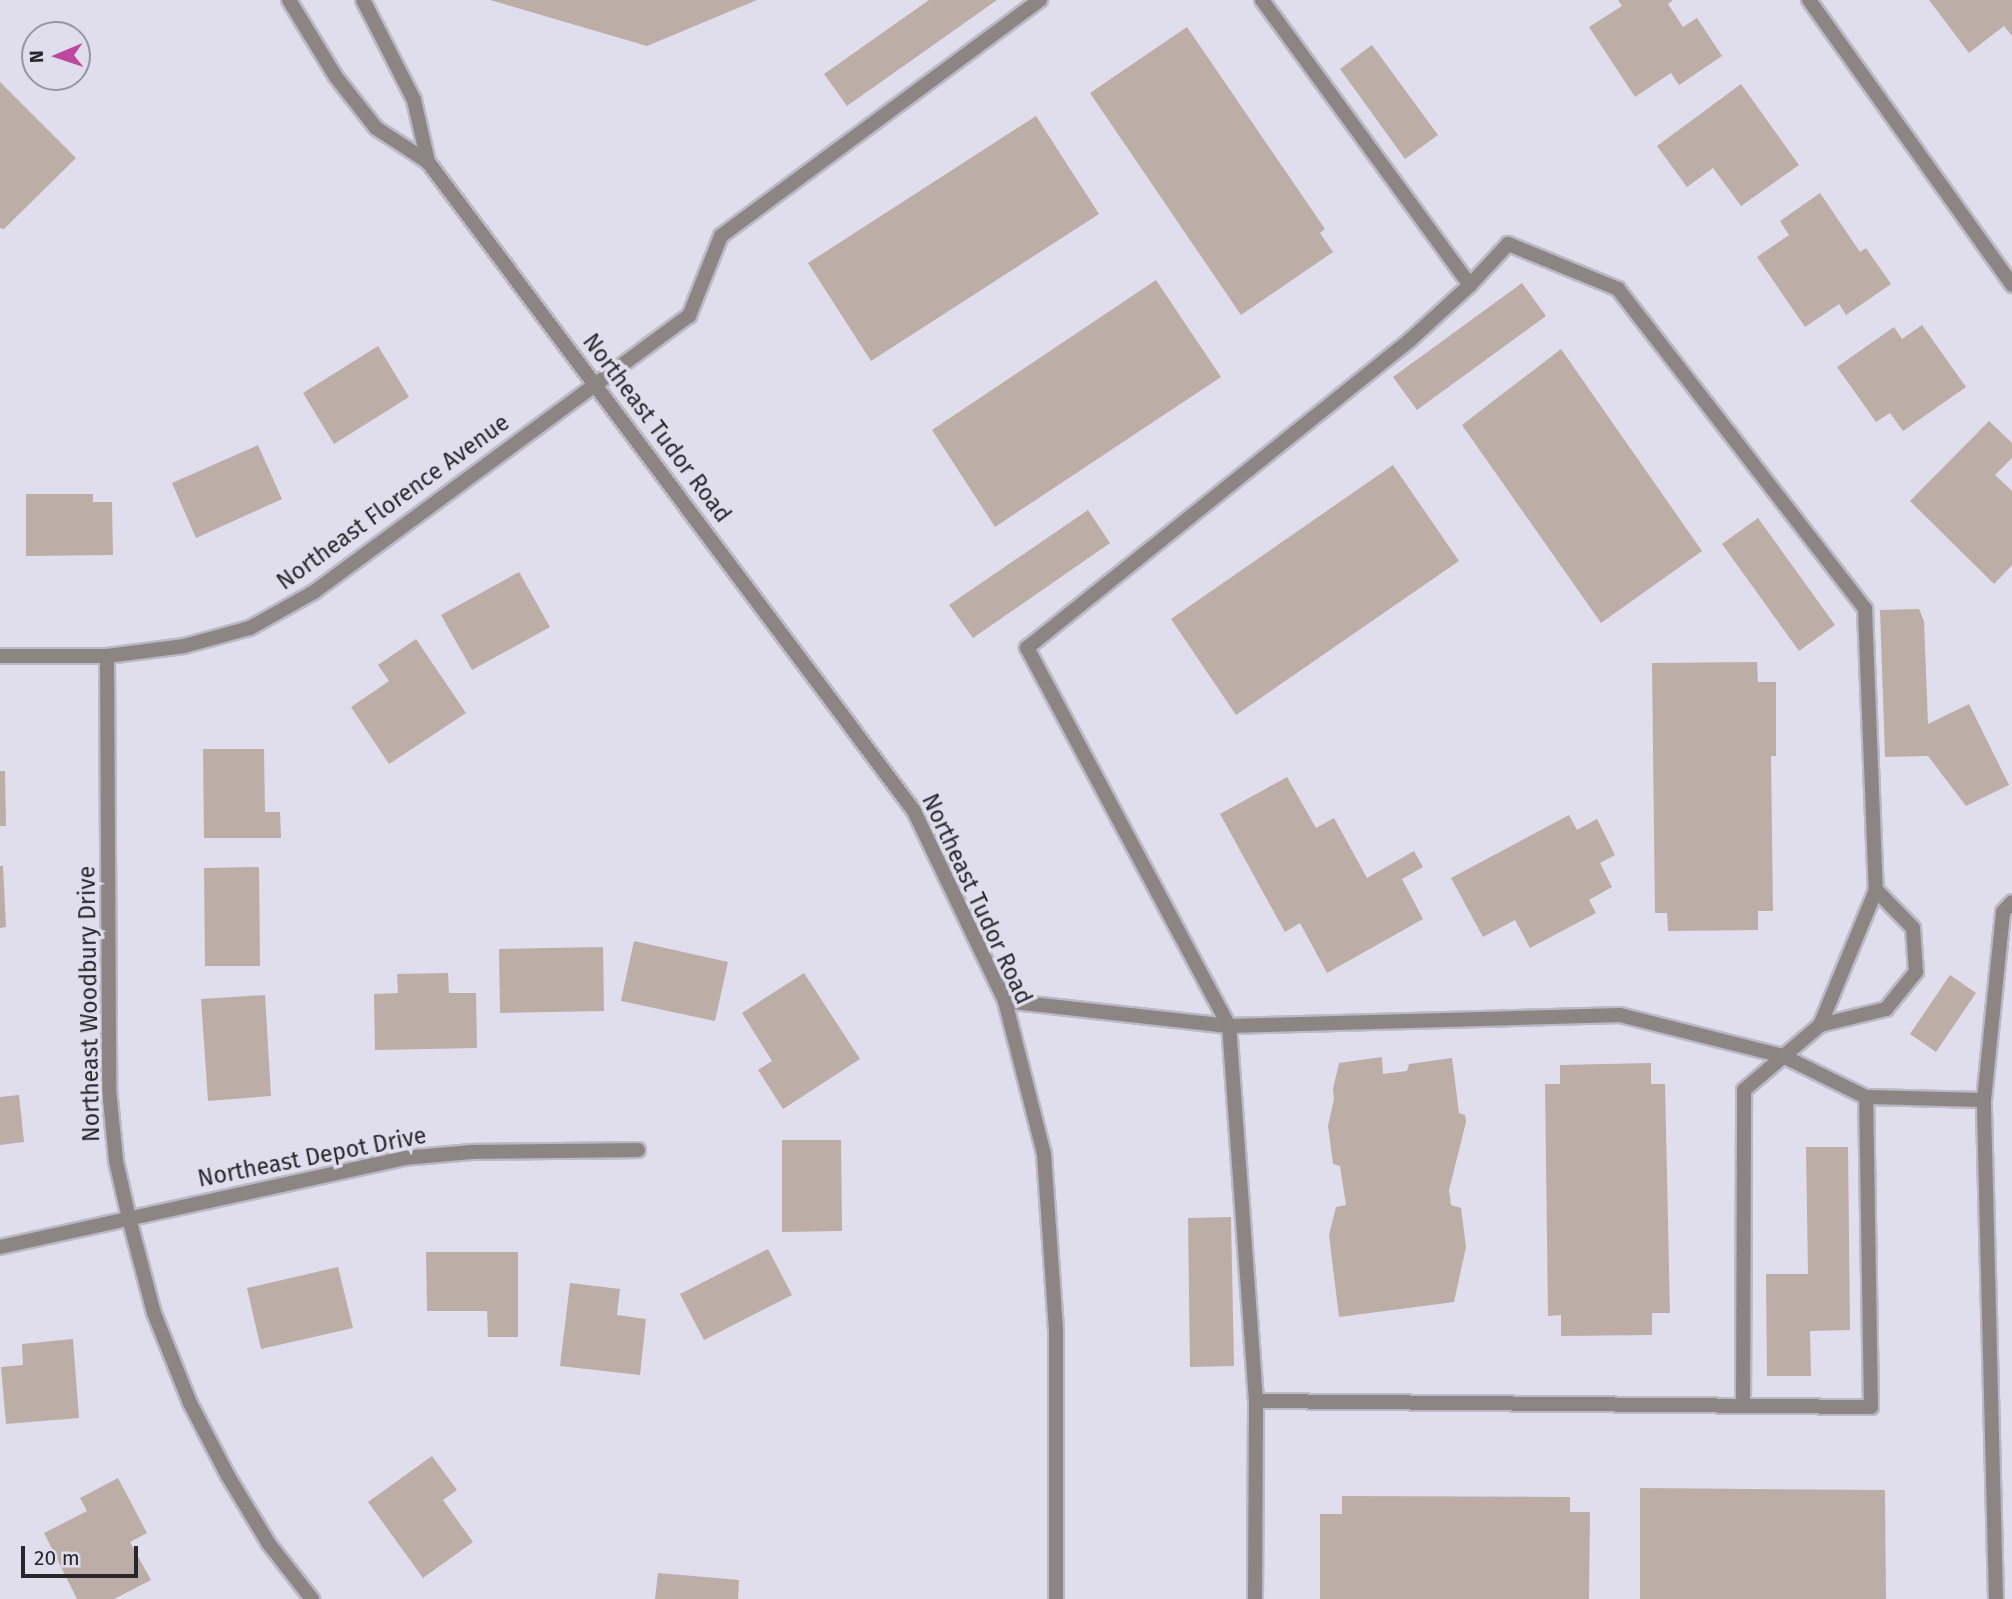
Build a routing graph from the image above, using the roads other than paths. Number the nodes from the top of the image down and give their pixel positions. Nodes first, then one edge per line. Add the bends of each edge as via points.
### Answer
1 (289, 0) edge
2 (363, 0) edge
3 (1040, 0) edge
4 (1262, 0) edge
5 (1809, 0) edge
6 (428, 162) junction
7 (1470, 285) junction
8 (2012, 285) edge
9 (595, 383) junction
10 (0, 656) edge
11 (107, 656) junction
12 (1876, 890) junction
13 (2012, 902) edge
14 (1005, 1001) junction
15 (1820, 1025) junction
16 (1229, 1026) junction
17 (1783, 1056) junction
18 (1866, 1097) junction
19 (1984, 1100) junction
20 (638, 1150) dead end
21 (129, 1218) junction
22 (0, 1247) edge
23 (1256, 1401) junction
24 (1742, 1406) junction
25 (312, 1599) edge
26 (1056, 1599) edge
27 (1255, 1599) edge
28 (1996, 1599) edge

1 - 6 street, Northeast Tudor Road via 337,77 376,128
2 - 6 street, Northeast Tudor Road via 414,100
3 - 9 street, Northeast Florence Avenue via 721,236 689,316
4 - 7 street
5 - 8 street
6 - 9 street, Northeast Tudor Road
7 - 12 street via 1508,244 1618,289 1865,609
7 - 16 street via 1410,340 1027,648
9 - 11 street, Northeast Florence Avenue via 313,592 250,628 184,646
9 - 14 street, Northeast Tudor Road via 914,811
10 - 11 street, Northeast Florence Avenue
11 - 21 street, Northeast Woodbury Drive via 109,1089 116,1161
12 - 15 street
12 - 15 street via 1913,928 1916,972 1886,1009
13 - 19 street via 2003,912
14 - 16 street
14 - 26 street, Northeast Tudor Road via 1044,1154 1056,1332
15 - 17 street
16 - 17 street via 1620,1015
16 - 23 street
17 - 18 street
17 - 24 street via 1744,1090
18 - 19 street
18 - 24 street via 1871,1407
19 - 28 street
20 - 21 street, Northeast Depot Drive via 472,1152 404,1158
21 - 22 street, Northeast Depot Drive
21 - 25 street, Northeast Woodbury Drive via 154,1313 190,1403 269,1544
23 - 24 street
23 - 27 street

